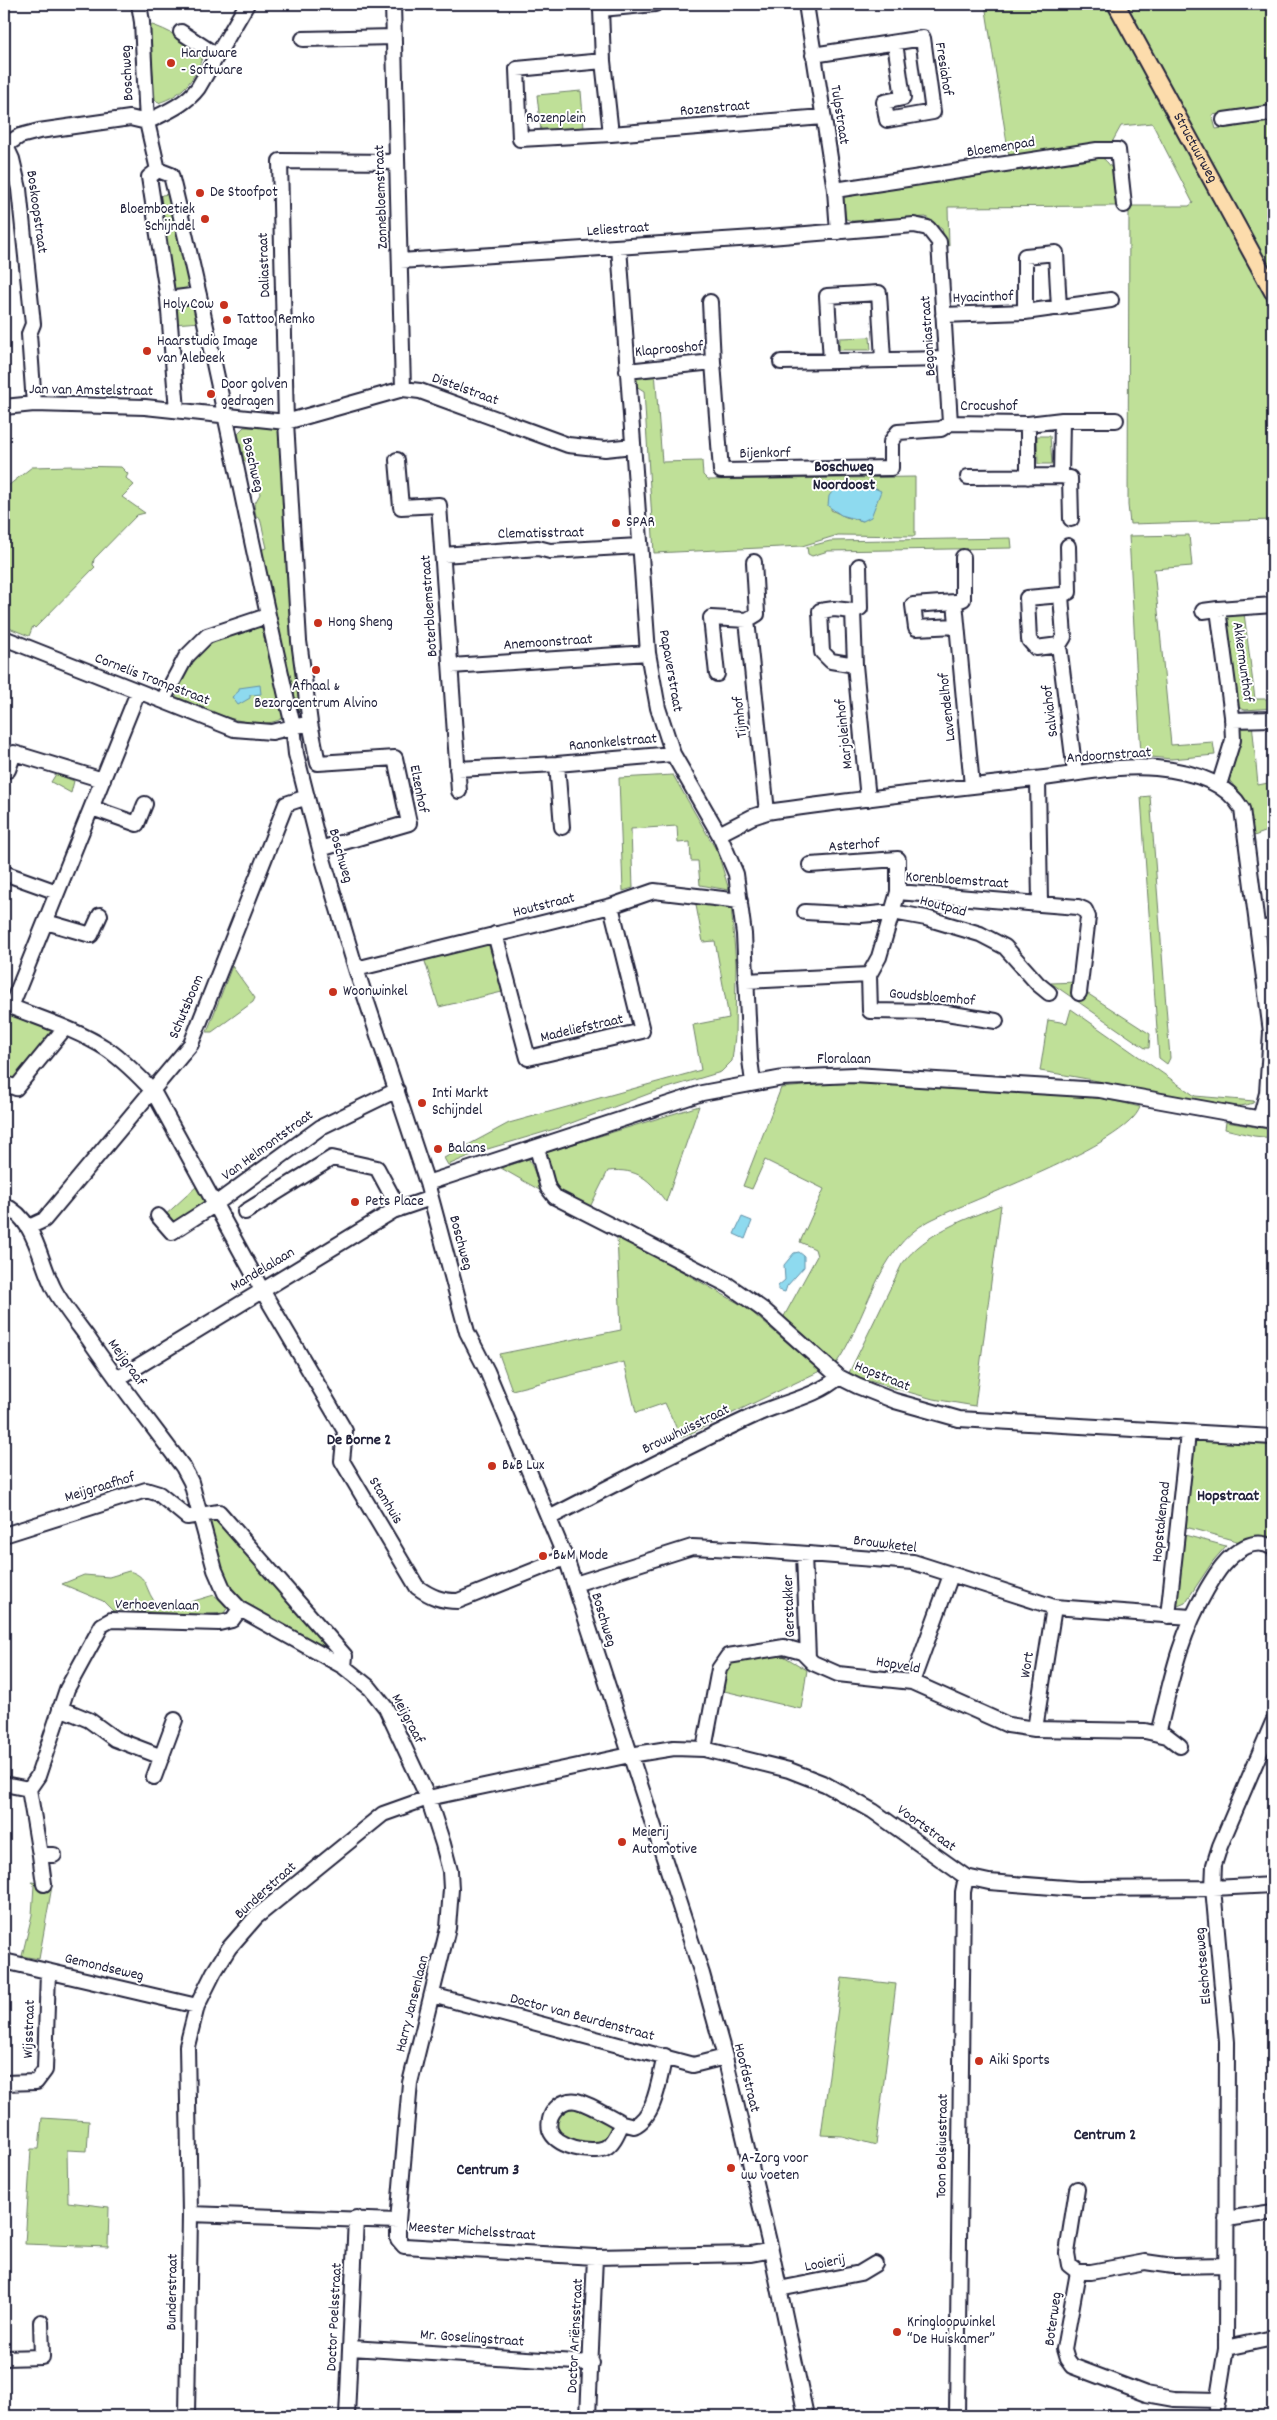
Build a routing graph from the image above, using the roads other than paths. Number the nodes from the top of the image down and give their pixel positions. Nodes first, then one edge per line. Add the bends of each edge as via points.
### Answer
1 (139, 4) edge
2 (247, 4) edge
3 (392, 4) edge
4 (655, 4) edge
5 (806, 4) edge
6 (1116, 4) edge
7 (601, 6) edge
8 (181, 32) dead end
9 (394, 37) junction
10 (303, 39) dead end
11 (895, 43) junction
12 (216, 55) junction
13 (813, 55) junction
14 (602, 61) junction
15 (1273, 113) edge
16 (823, 117) junction
17 (1224, 120) dead end
18 (147, 122) junction
19 (611, 134) junction
20 (4, 145) edge
21 (397, 162) junction
22 (158, 170) junction
23 (835, 190) junction
24 (1124, 205) dead end
25 (838, 232) junction
26 (619, 247) junction
27 (400, 261) junction
28 (1273, 292) edge
29 (199, 295) junction
30 (168, 300) junction
31 (1111, 300) dead end
32 (710, 302) dead end
33 (1059, 308) junction
34 (1025, 312) junction
35 (943, 316) junction
36 (883, 359) junction
37 (947, 359) junction
38 (831, 361) junction
39 (713, 362) junction
40 (781, 362) dead end
41 (627, 371) junction
42 (403, 389) junction
43 (34, 404) junction
44 (4, 407) edge
45 (177, 410) junction
46 (224, 416) junction
47 (1062, 420) junction
48 (1116, 420) dead end
49 (286, 422) junction
50 (950, 423) junction
51 (1028, 424) junction
52 (633, 446) junction
53 (397, 460) dead end
54 (1062, 476) junction
55 (968, 477) dead end
56 (1028, 477) junction
57 (1071, 519) dead end
58 (639, 546) junction
59 (1068, 546) dead end
60 (442, 555) junction
61 (963, 557) dead end
62 (754, 562) dead end
63 (859, 566) dead end
64 (1061, 595) junction
65 (955, 602) junction
66 (1273, 605) edge
67 (1218, 609) junction
68 (1203, 611) dead end
69 (853, 612) junction
70 (267, 616) junction
71 (747, 620) junction
72 (956, 626) junction
73 (4, 638) edge
74 (1059, 645) junction
75 (648, 653) junction
76 (855, 665) junction
77 (451, 666) junction
78 (717, 674) dead end
79 (138, 692) junction
80 (163, 700) junction
81 (1273, 719) edge
82 (1232, 720) junction
83 (310, 723) junction
84 (293, 726) junction
85 (673, 754) junction
86 (557, 764) junction
87 (457, 769) junction
88 (8, 770) dead end
89 (1075, 773) junction
90 (1038, 779) junction
91 (103, 780) junction
92 (1219, 785) junction
93 (972, 786) junction
94 (459, 791) dead end
95 (307, 797) junction
96 (868, 799) junction
97 (144, 804) dead end
98 (92, 808) junction
99 (768, 812) junction
100 (562, 827) dead end
101 (719, 834) junction
102 (320, 849) junction
103 (810, 865) dead end
104 (4, 873) edge
105 (57, 892) junction
106 (898, 892) junction
107 (740, 901) junction
108 (1040, 904) junction
109 (611, 906) junction
110 (805, 912) dead end
111 (893, 912) junction
112 (100, 915) dead end
113 (46, 922) junction
114 (1273, 926) edge
115 (1258, 930) junction
116 (495, 934) junction
117 (356, 969) junction
118 (868, 975) junction
119 (746, 981) junction
120 (1079, 992) dead end
121 (1049, 993) dead end
122 (7, 1005) edge
123 (996, 1021) dead end
124 (64, 1029) junction
125 (753, 1082) junction
126 (4, 1084) edge
127 (397, 1090) junction
128 (153, 1091) junction
129 (1267, 1120) edge
130 (537, 1148) junction
131 (427, 1183) junction
132 (431, 1198) junction
133 (214, 1205) junction
134 (4, 1206) edge
135 (399, 1209) junction
136 (244, 1212) dead end
137 (158, 1216) dead end
138 (29, 1227) junction
139 (262, 1290) junction
140 (839, 1377) junction
141 (117, 1379) junction
142 (1188, 1433) junction
143 (1273, 1437) edge
144 (201, 1516) junction
145 (549, 1518) junction
146 (4, 1535) edge
147 (1273, 1548) edge
148 (804, 1554) junction
149 (565, 1558) junction
150 (951, 1575) junction
151 (575, 1584) junction
152 (1054, 1607) junction
153 (240, 1609) junction
154 (1168, 1616) junction
155 (1191, 1617) junction
156 (808, 1658) junction
157 (344, 1667) junction
158 (912, 1682) junction
159 (60, 1708) junction
160 (175, 1720) dead end
161 (1273, 1722) edge
162 (1035, 1729) junction
163 (1158, 1734) junction
164 (1180, 1746) dead end
165 (704, 1749) junction
166 (630, 1755) junction
167 (162, 1757) junction
168 (154, 1777) dead end
169 (4, 1784) edge
170 (29, 1789) junction
171 (428, 1798) junction
172 (966, 1877) junction
173 (44, 1884) dead end
174 (1273, 1885) edge
175 (1213, 1888) junction
176 (4, 1961) edge
177 (48, 1972) junction
178 (432, 1995) junction
179 (197, 2006) junction
180 (665, 2056) junction
181 (725, 2057) junction
182 (4, 2083) edge
183 (622, 2122) junction
184 (1077, 2190) dead end
185 (1273, 2212) edge
186 (190, 2214) junction
187 (356, 2218) junction
188 (1226, 2219) junction
189 (398, 2222) junction
190 (771, 2250) junction
191 (596, 2257) junction
192 (875, 2264) dead end
193 (1225, 2265) junction
194 (1078, 2272) junction
195 (779, 2289) junction
196 (40, 2322) dead end
197 (1273, 2338) edge
198 (351, 2348) junction
199 (1226, 2348) junction
200 (4, 2358) edge
201 (592, 2363) junction
202 (1218, 2400) junction
203 (186, 2416) edge
204 (346, 2416) edge
205 (588, 2416) edge
206 (806, 2416) edge
207 (957, 2416) edge
208 (1215, 2416) edge

1 - 18 street, Boschweg
2 - 12 street
3 - 9 street, Zonnebloemstraat
4 - 7 street
5 - 13 street, Tulpstraat
6 - 28 main road, Structuurweg
7 - 14 street, Rozenplein
8 - 12 street
9 - 10 street
9 - 21 street, Zonnebloemstraat
11 - 11 street, Fresiahof via 923,38 933,112 887,120 884,102 903,98
11 - 13 street, Fresiahof
12 - 18 street via 191,98
13 - 16 street, Tulpstraat
14 - 19 street, Rozenplein
14 - 19 street, Rozenplein via 517,69 520,139
15 - 17 street
16 - 19 street, Rozenstraat
16 - 23 street, Tulpstraat
18 - 20 street via 130,118 39,131
18 - 22 street, Boschweg
20 - 43 street, Boskoopstraat via 12,159 20,199 33,324 30,334
21 - 27 street, Zonnebloemstraat
21 - 49 street, Daliastraat via 280,161
22 - 29 street, Boschweg via 171,175
22 - 30 street via 149,177
23 - 24 street, Bloemenpad via 1097,150 1118,150
23 - 25 street, Tulpstraat
25 - 26 street, Leliestraat
25 - 35 street, Begoniastraat via 914,225 928,228 939,242
26 - 27 street, Leliestraat
26 - 41 street, Papaverstraat
27 - 42 street, Zonnebloemstraat
29 - 30 street
29 - 46 street, Boschweg
30 - 45 street
31 - 33 street, Hyacinthof
32 - 39 street, Klaprooshof
33 - 34 street, Hyacinthof
33 - 34 street, Hyacinthof via 1056,253 1025,256
34 - 35 street, Hyacinthof
35 - 37 street, Begoniastraat
36 - 37 street
36 - 38 street
36 - 38 street via 879,294 827,296
37 - 50 street, Begoniastraat
38 - 40 street
39 - 41 street, Klaprooshof
39 - 50 street, Bijenkorf via 721,471 891,468 894,436 905,430 941,429
41 - 52 street, Papaverstraat
42 - 49 street, Distelstraat
42 - 52 street, Distelstraat via 420,391 568,444 604,449
43 - 44 street, Jan van Amstelstraat
43 - 45 street, Jan van Amstelstraat
45 - 46 street
46 - 49 street
46 - 70 street, Boschweg
47 - 48 street, Crocushof
47 - 51 street, Crocushof
47 - 54 street
49 - 83 street, Boschweg via 299,640
50 - 51 street, Crocushof
51 - 56 street, Crocushof
52 - 58 street, Papaverstraat
53 - 60 street, Boterbloemstraat via 401,507 439,504
54 - 56 street
54 - 57 street via 1070,478
55 - 56 street
58 - 60 street, Clematisstraat via 550,551 538,548
58 - 75 street, Papaverstraat
59 - 64 street, Salviahof via 1069,592
60 - 77 street, Boterbloemstraat
61 - 65 street, Lavendelhof via 963,599
62 - 71 street via 758,614
63 - 69 street, Marjoleinhof via 860,608
64 - 74 street, Salviahof via 1064,637
64 - 74 street via 1027,598 1029,640 1036,648
65 - 72 street, Lavendelhof
65 - 72 street via 913,605 916,628
66 - 67 street, Akkermunthof
67 - 68 street, Akkermunthof
67 - 82 street, Akkermunthof
69 - 76 street, Marjoleinhof
69 - 76 street via 820,611 820,622 822,652 831,661
70 - 80 street via 207,636 186,657
70 - 84 street, Boschweg
71 - 78 street via 711,618
71 - 99 street, Tijmhof
72 - 93 street, Lavendelhof
73 - 79 street, Cornelis Trompstraat
74 - 89 street, Salviahof
75 - 77 street, Anemoonstraat
75 - 85 street, Papaverstraat via 658,708
76 - 96 street, Marjoleinhof
77 - 87 street, Boterbloemstraat
79 - 80 street, Cornelis Trompstraat
79 - 91 street
80 - 84 street, Cornelis Trompstraat via 234,729 272,732
81 - 82 street, Akkermunthof
82 - 92 street, Akkermunthof via 1233,740
83 - 84 street
83 - 102 street, Elzenhof via 318,763 395,758 408,823
84 - 95 street, Boschweg
85 - 86 street, Ranonkelstraat
85 - 101 street, Papaverstraat
86 - 87 street, Ranonkelstraat
86 - 100 street, Ranonkelstraat
87 - 94 street, Boterbloemstraat
88 - 91 street via 14,753
89 - 90 street, Andoornstraat
89 - 92 street, Andoornstraat via 1155,768 1198,776
90 - 93 street, Andoornstraat
90 - 108 street
91 - 98 street
92 - 115 street, Andoornstraat via 1242,809
93 - 96 street, Andoornstraat
95 - 102 street, Boschweg
95 - 128 street, Schutsboom via 286,804 191,1044
96 - 99 street, Andoornstraat
97 - 98 street via 138,824
98 - 105 street
99 - 101 street, Andoornstraat
101 - 107 street, Papaverstraat via 736,874
102 - 117 street, Boschweg
103 - 106 street, Asterhof via 898,859
104 - 105 street
105 - 113 street
106 - 108 street, Korenbloemstraat
106 - 111 street, Korenbloemstraat
107 - 109 street, Houtstraat via 654,891
107 - 119 street, Papaverstraat
108 - 120 street, Korenbloemstraat via 1085,910 1088,917
109 - 116 street, Houtstraat
109 - 116 street, Madeliefstraat via 642,1031 528,1058
110 - 111 street, Houtpad via 861,915
111 - 118 street, Korenbloemstraat via 879,957
111 - 121 street, Houtpad via 933,920 997,942 1012,953
112 - 113 street via 91,935
113 - 122 street
114 - 115 street
115 - 129 street, Andoornstraat via 1271,1032
116 - 117 street, Houtstraat
117 - 127 street, Boschweg
118 - 119 street
118 - 123 street, Goudsbloemhof via 870,1011 940,1012
119 - 125 street, Papaverstraat
122 - 124 street, Van Helmontstraat
124 - 126 street via 16,1088
124 - 128 street, Van Helmontstraat via 107,1050
125 - 129 street, Floralaan via 854,1074 1035,1084 1100,1090
125 - 130 street, Floralaan via 702,1093
127 - 131 street, Boschweg
127 - 133 street, Van Helmontstraat via 321,1127
128 - 133 street, Van Helmontstraat
128 - 138 street, Schutsboom via 44,1220
130 - 131 street, Floralaan
130 - 140 street, Hopstraat via 548,1188 555,1197 728,1284 765,1311
131 - 132 street, Boschweg
132 - 135 street, Mandelalaan
132 - 145 street, Boschweg via 467,1332 487,1371
133 - 137 street, Van Helmontstraat via 172,1232
133 - 139 street, Van Helmontstraat
134 - 138 street via 20,1216
135 - 136 street via 377,1168 332,1158
135 - 139 street, Mandelalaan
138 - 141 street, Meijgraaf via 56,1292
139 - 141 street, Mandelalaan
139 - 149 street, Stamhuis via 345,1431 342,1461 417,1587 443,1601 458,1601
140 - 142 street, Hopstraat via 895,1401 959,1419
140 - 145 street, Brouwhuisstraat via 828,1387 756,1414
141 - 144 street, Meijgraaf via 183,1467
142 - 143 street, Hopstraat
142 - 154 street, Hopstakenpad
144 - 146 street, Meijgraafhof via 187,1516 159,1494 146,1490
144 - 153 street, Meijgraaf via 219,1581
144 - 157 street via 215,1512 224,1516 345,1656
145 - 149 street, Boschweg
147 - 155 street via 1266,1543 1251,1544 1237,1551 1222,1565
148 - 150 street, Brouwketel via 913,1562
148 - 151 street, Brouwketel via 692,1547
148 - 156 street, Gerstakker
149 - 151 street, Boschweg
150 - 152 street, Brouwketel
150 - 158 street
151 - 166 street, Boschweg
152 - 154 street, Brouwketel
152 - 162 street, Wort
153 - 157 street, Meijgraaf
153 - 159 street, Verhoevenlaan via 232,1620 219,1624 106,1622 75,1672
154 - 155 street, Brouwketel
155 - 163 street via 1176,1657
156 - 158 street, Hopveld via 838,1674
156 - 165 street, Hopveld via 802,1652 784,1647 728,1656 719,1669
157 - 171 street, Meijgraaf via 370,1688 386,1708
158 - 162 street, Hopveld via 1008,1726
159 - 167 street via 89,1720 115,1739
159 - 170 street, Verhoevenlaan via 38,1776
160 - 167 street
161 - 175 street, Elschotseweg via 1220,1846 1214,1865
162 - 163 street, Hopveld
163 - 164 street, Hopveld via 1167,1736
165 - 166 street, Voortstraat via 674,1748
165 - 172 street, Voortstraat via 790,1770 825,1784 873,1811
166 - 171 street, Bunderstraat
166 - 181 street, Hoofdstraat via 702,1974
167 - 168 street
169 - 170 street
170 - 173 street via 47,1855
171 - 178 street, Harry Jansenlaan via 448,1862 451,1889 448,1928
171 - 179 street, Bunderstraat via 383,1814 256,1917 229,1948
172 - 175 street, Voortstraat via 989,1882 1078,1889
172 - 207 street, Toon Bolsiusstraat via 963,1892
174 - 175 street, Voortstraat
175 - 188 street, Elschotseweg via 1227,2042
176 - 177 street, Gemondseweg
177 - 179 street, Gemondseweg
177 - 182 street, Wijsstraat via 45,2070 36,2082
178 - 180 street, Doctor van Beurdenstraat
178 - 189 street, Harry Jansenlaan via 410,2083
179 - 186 street, Bunderstraat via 187,2046
180 - 181 street, Doctor van Beurdenstraat via 693,2065
180 - 183 street via 649,2110 634,2126
181 - 190 street, Hoofdstraat
183 - 183 street via 577,2101 567,2101 559,2104 553,2112 550,2130 565,2145 582,2150 604,2148 611,2143
184 - 194 street via 1067,2253 1070,2265
185 - 188 street
186 - 187 street, Meester Michelsstraat
186 - 203 street, Bunderstraat
187 - 189 street, Meester Michelsstraat
187 - 198 street, Doctor Poelsstraat
188 - 193 street, Elschotseweg
189 - 191 street, Meester Michelsstraat via 398,2239 404,2246
190 - 191 street, Meester Michelsstraat via 751,2254
190 - 195 street, Hoofdstraat
191 - 201 street, Doctor Ariënsstraat
192 - 195 street, Looierij via 860,2274
193 - 194 street via 1174,2266 1145,2262
193 - 199 street, Elschotseweg
194 - 202 street, Boterweg via 1064,2348 1072,2366 1146,2394 1174,2399
195 - 206 street, Hoofdstraat
196 - 200 street via 42,2357
197 - 199 street
198 - 201 street, Mr. Goselingstraat
198 - 204 street, Doctor Poelsstraat
199 - 202 street, Elschotseweg
201 - 205 street, Doctor Ariënsstraat
202 - 208 street, Elschotseweg

